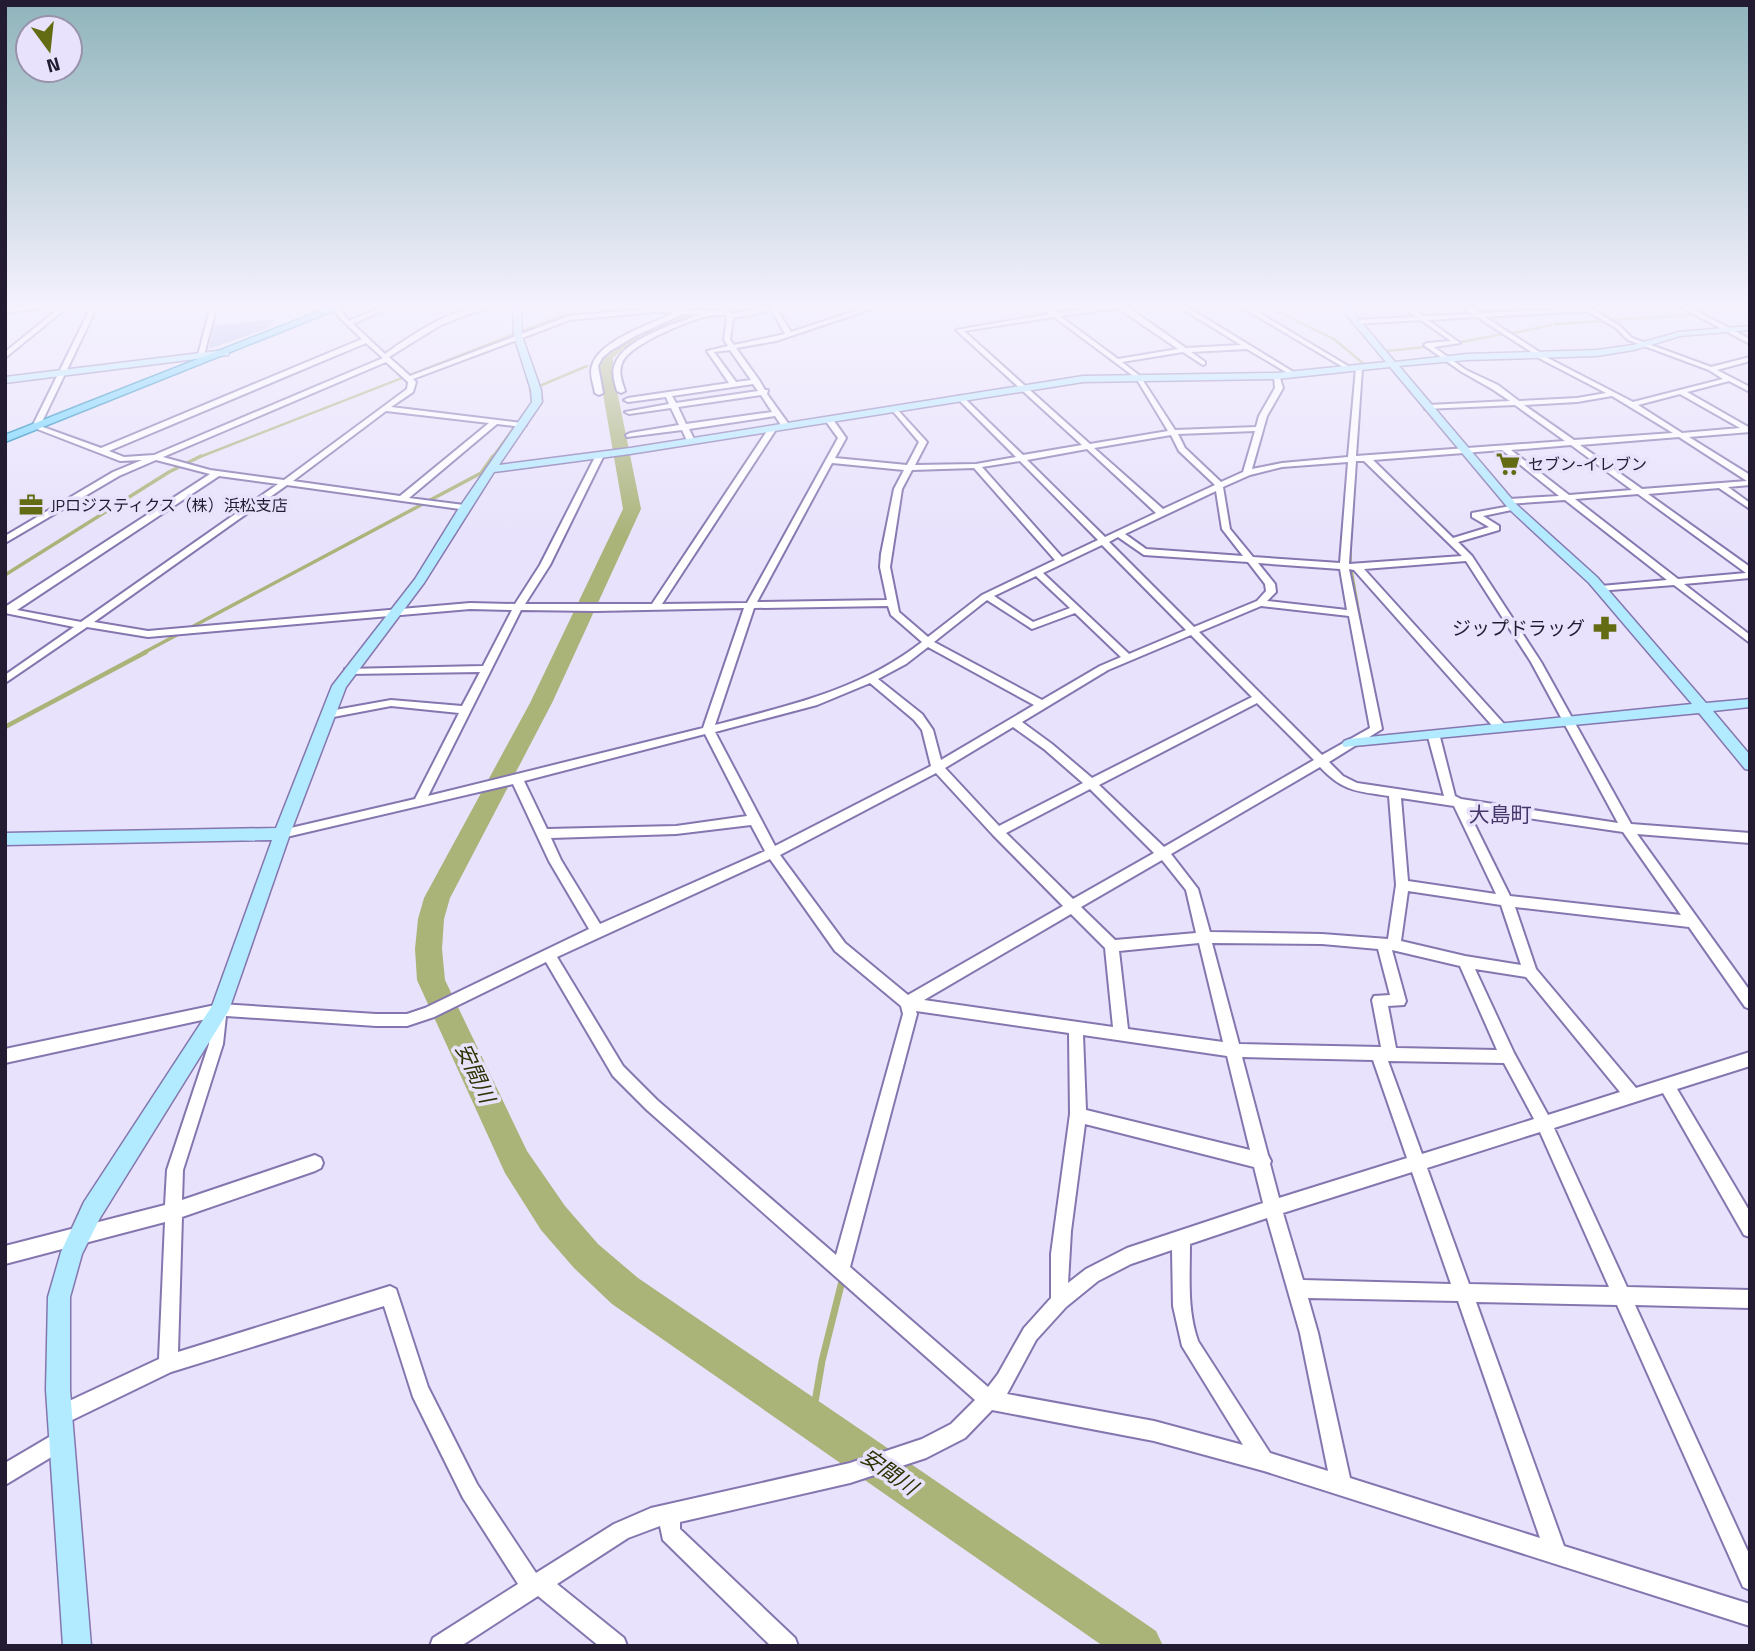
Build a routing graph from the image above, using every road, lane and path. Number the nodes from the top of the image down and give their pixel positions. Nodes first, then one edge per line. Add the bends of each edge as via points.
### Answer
1 (57, 382) edge
2 (151, 382) edge
3 (266, 382) edge
4 (329, 382) edge
5 (410, 382) edge
6 (534, 382) edge
7 (597, 382) edge
8 (619, 382) edge
9 (732, 382) edge
10 (757, 382) joint
11 (1016, 382) edge
12 (1065, 382) edge
13 (1141, 382) edge
14 (1278, 382) edge
15 (1355, 382) edge
16 (1406, 382) edge
17 (1483, 382) edge
18 (1591, 382) edge
19 (1728, 382) edge
20 (734, 385) junction
21 (1024, 389) junction
22 (621, 391) dead end
23 (1680, 391) junction
24 (765, 392) junction
25 (599, 393) dead end
26 (1614, 394) junction
27 (668, 395) junction
28 (962, 398) junction
29 (628, 400) dead end
30 (1515, 402) junction
31 (1632, 404) junction
32 (673, 406) junction
33 (1428, 407) junction
34 (387, 409) junction
35 (895, 409) junction
36 (629, 412) dead end
37 (778, 413) junction
38 (829, 420) junction
39 (495, 422) junction
40 (522, 425) junction
41 (786, 426) junction
42 (36, 427) junction
43 (683, 427) junction
44 (773, 428) junction
45 (1258, 429) junction
46 (1749, 430) edge
47 (1174, 432) junction
48 (630, 435) dead end
49 (1682, 436) junction
50 (5, 439) edge
51 (691, 441) junction
52 (1573, 444) junction
53 (1088, 446) junction
54 (1505, 449) junction
55 (102, 451) junction
56 (1464, 451) junction
57 (605, 454) junction
58 (153, 457) junction
59 (1021, 458) junction
60 (1366, 458) junction
61 (1352, 459) junction
62 (829, 460) junction
63 (976, 466) junction
64 (909, 468) junction
65 (490, 469) junction
66 (218, 473) junction
67 (1247, 473) junction
68 (1750, 481) edge
69 (285, 483) junction
70 (1219, 485) junction
71 (1720, 485) junction
72 (1639, 491) junction
73 (1568, 497) junction
74 (402, 499) junction
75 (1511, 504) junction
76 (464, 508) junction
77 (1750, 508) edge
78 (1162, 513) junction
79 (1119, 534) junction
80 (5, 540) edge
81 (1103, 541) junction
82 (1452, 541) junction
83 (1250, 557) junction
84 (1469, 558) junction
85 (1061, 561) junction
86 (1344, 566) junction
87 (1357, 567) junction
88 (1037, 572) junction
89 (1750, 573) edge
90 (1675, 582) junction
91 (1601, 589) junction
92 (987, 596) junction
93 (891, 603) junction
94 (1260, 603) junction
95 (750, 606) junction
96 (518, 607) junction
97 (655, 607) junction
98 (1076, 609) junction
99 (7, 611) edge
100 (392, 614) junction
101 (1353, 614) junction
102 (88, 624) junction
103 (1193, 630) junction
104 (1750, 640) edge
105 (929, 643) junction
106 (1128, 657) junction
107 (487, 669) junction
108 (349, 671) junction
109 (871, 679) junction
110 (5, 680) edge
111 (1260, 697) junction
112 (1750, 703) edge
113 (1041, 704) junction
114 (1701, 707) junction
115 (467, 710) junction
116 (328, 714) junction
117 (1014, 722) junction
118 (1570, 722) junction
119 (708, 729) junction
120 (1501, 729) junction
121 (1434, 737) junction
122 (1349, 744) junction
123 (1321, 760) junction
124 (1750, 765) edge
125 (938, 767) junction
126 (517, 779) junction
127 (1090, 783) junction
128 (1395, 792) junction
129 (420, 800) junction
130 (1458, 803) junction
131 (753, 820) junction
132 (1627, 829) junction
133 (997, 832) junction
134 (282, 834) junction
135 (543, 834) junction
136 (1750, 838) edge
137 (5, 839) edge
138 (772, 853) junction
139 (1163, 854) junction
140 (1402, 885) junction
141 (1506, 901) junction
142 (1076, 907) junction
143 (1694, 922) junction
144 (597, 931) junction
145 (1206, 937) junction
146 (1389, 945) junction
147 (1112, 946) junction
148 (549, 955) junction
149 (1465, 962) junction
150 (1530, 972) junction
151 (907, 1003) junction
152 (1750, 1003) edge
153 (220, 1010) junction
154 (1076, 1028) junction
155 (1121, 1033) junction
156 (1233, 1050) junction
157 (1384, 1053) junction
158 (5, 1056) edge
159 (1508, 1057) junction
160 (1750, 1059) edge
161 (1666, 1085) junction
162 (1632, 1095) junction
163 (1078, 1115) junction
164 (1544, 1123) junction
165 (1263, 1161) junction
166 (315, 1163) dead end
167 (1417, 1164) junction
168 (1273, 1208) junction
169 (174, 1211) junction
170 (1750, 1228) edge
171 (80, 1235) junction
172 (1181, 1238) junction
173 (5, 1255) edge
174 (842, 1274) junction
175 (1296, 1289) junction
176 (1463, 1292) junction
177 (1620, 1295) junction
178 (1750, 1299) edge
179 (1060, 1301) junction
180 (169, 1364) junction
181 (989, 1400) junction
182 (59, 1416) junction
183 (61, 1440) junction
184 (906, 1457) joint
185 (1264, 1461) junction
186 (850, 1473) joint
187 (5, 1475) edge
188 (1341, 1485) junction
189 (670, 1513) junction
190 (1556, 1553) junction
191 (1750, 1580) edge
192 (536, 1585) junction
193 (1750, 1615) edge
194 (77, 1646) edge
195 (441, 1646) edge
196 (616, 1646) edge
197 (787, 1646) edge

1 - 42 street
2 - 42 main road
3 - 55 street
4 - 58 street
5 - 34 street via 410,390
6 - 40 street via 537,402
7 - 25 street
8 - 22 street
9 - 20 street
10 - 20 street
10 - 24 street
11 - 21 street
12 - 21 street
13 - 47 street
14 - 45 street
15 - 61 street
16 - 33 street
17 - 30 street
18 - 26 street
19 - 23 street
20 - 27 street
21 - 28 street
21 - 53 street
23 - 31 street
23 - 46 street
24 - 32 street
24 - 37 street
26 - 30 street
26 - 31 street
27 - 29 street
27 - 32 street
28 - 35 street
28 - 59 street
30 - 33 street
30 - 52 street
31 - 49 street
32 - 36 street
32 - 43 street
33 - 56 street
34 - 39 street
34 - 69 street
35 - 38 street
35 - 64 street via 923,442
37 - 41 street
37 - 43 street
38 - 41 street
38 - 62 street via 842,438
39 - 40 street
39 - 74 street
40 - 65 street
41 - 44 street
42 - 50 main road
42 - 55 street
43 - 48 street
43 - 51 street
44 - 51 street
44 - 97 street
45 - 47 street
45 - 67 street
46 - 49 street
47 - 53 street
47 - 70 street via 1182,449
49 - 52 street
49 - 68 street
51 - 57 street
52 - 54 street
52 - 72 street
53 - 59 street
53 - 78 street
54 - 56 street
54 - 73 street
55 - 58 street via 123,459
56 - 60 street
56 - 75 street
57 - 65 street
57 - 96 street
58 - 66 street
58 - 80 street
59 - 63 street
59 - 81 street
60 - 61 street
60 - 82 street
61 - 67 street
61 - 86 street
62 - 64 street
62 - 95 street
63 - 64 street
63 - 85 street
64 - 93 street via 896,497 886,554
65 - 76 street
66 - 69 street
66 - 99 street
67 - 70 street
68 - 71 street
69 - 74 street
69 - 102 street
70 - 78 street
70 - 83 street via 1226,529
71 - 72 street
71 - 77 street
72 - 73 street
72 - 89 street
73 - 75 street
73 - 90 street
74 - 76 street
75 - 82 street via 1475,514 1496,528
75 - 91 street
76 - 100 street via 420,580
78 - 79 street
79 - 81 street
79 - 83 street via 1144,552
81 - 85 street
81 - 103 street
82 - 84 street
83 - 86 street
83 - 94 street via 1270,584 1271,592
84 - 87 street
84 - 118 street
85 - 88 street
86 - 87 street
86 - 101 street
87 - 120 street
88 - 92 street
88 - 98 street
89 - 90 street
90 - 91 street
90 - 104 street
91 - 114 street
92 - 98 street via 1032,626
92 - 105 street
93 - 95 street
93 - 105 street via 894,613
94 - 101 street
94 - 103 street
95 - 97 street
95 - 119 street
96 - 97 street
96 - 100 street via 470,606
96 - 107 street
98 - 106 street
99 - 102 street
100 - 102 street via 148,634
100 - 108 street
101 - 122 street via 1376,729
102 - 110 street
103 - 106 street
103 - 111 street
105 - 109 street
105 - 113 street
106 - 113 street
107 - 108 street
107 - 115 street
108 - 116 street
109 - 119 street via 813,703
109 - 125 street via 928,730
111 - 123 street
111 - 127 street
112 - 114 street
113 - 117 street
114 - 118 street
114 - 124 street
115 - 116 street via 391,703
115 - 129 street
116 - 134 street
117 - 125 street
117 - 127 street
118 - 120 street
118 - 132 street
119 - 126 street
119 - 131 street
120 - 121 street
121 - 122 street
121 - 130 street via 1450,799
122 - 123 street
123 - 128 street via 1339,779 1355,787
123 - 139 street
125 - 133 street
125 - 138 street
126 - 129 street
126 - 135 street
127 - 133 street
127 - 139 street
128 - 130 street
128 - 140 street
129 - 134 street
130 - 132 street
130 - 141 street
131 - 135 street via 676,830
131 - 138 street
132 - 136 street
132 - 143 street
133 - 142 street
134 - 137 street
134 - 153 street
135 - 144 street
138 - 144 street
138 - 151 street via 840,947
139 - 142 street
139 - 145 street via 1192,889
140 - 141 street
140 - 146 street
141 - 143 street
141 - 150 street
142 - 147 street
142 - 151 street
143 - 152 street
144 - 148 street
145 - 146 street
145 - 147 street
145 - 156 street
146 - 149 street
146 - 157 street via 1399,1001 1379,1000
147 - 155 street
148 - 153 street via 407,1020
148 - 174 street via 618,1071
149 - 150 street
149 - 159 street
150 - 162 street
151 - 154 street
151 - 174 street via 910,1014
153 - 158 street
153 - 169 street via 216,1044 175,1170
153 - 171 street
154 - 155 street
154 - 163 street
155 - 156 street
156 - 157 street
156 - 165 street
157 - 159 street
157 - 167 street
159 - 164 street
160 - 161 street
161 - 162 street
161 - 170 street
162 - 164 street
163 - 165 street
163 - 179 street via 1064,1208
164 - 167 street
164 - 177 street
165 - 168 street
166 - 169 street
167 - 168 street
167 - 176 street
168 - 172 street
168 - 175 street
169 - 171 street
169 - 180 street
171 - 173 street
171 - 182 street via 59,1297
172 - 179 street via 1092,1275
172 - 185 street via 1183,1328
174 - 181 street
175 - 176 street
175 - 188 street
176 - 177 street
176 - 190 street
177 - 178 street
177 - 191 street
179 - 181 street via 1030,1334 1005,1381
180 - 182 street
180 - 192 street via 390,1295 426,1401 470,1491
181 - 184 street via 958,1431
181 - 185 street via 1154,1431
182 - 183 street
183 - 187 street
183 - 194 street
184 - 186 street
185 - 188 street
186 - 189 street
188 - 190 street
189 - 192 street via 621,1531
189 - 197 street via 670,1533
190 - 193 street
192 - 195 street
192 - 196 street

